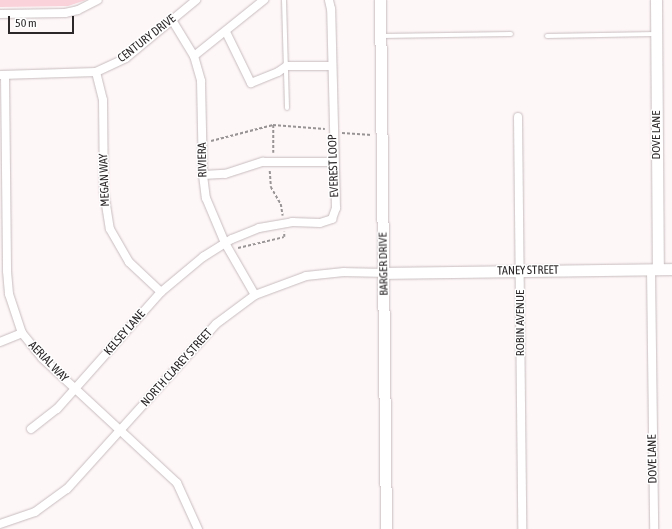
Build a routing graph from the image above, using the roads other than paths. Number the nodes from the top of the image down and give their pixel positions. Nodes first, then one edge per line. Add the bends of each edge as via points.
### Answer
1 (98, 0) edge
2 (196, 0) edge
3 (264, 0) edge
4 (284, 0) edge
5 (329, 0) edge
6 (380, 0) edge
7 (656, 0) edge
8 (0, 14) edge
9 (172, 20) junction
10 (226, 32) junction
11 (511, 34) dead end
12 (657, 34) junction
13 (381, 36) junction
14 (548, 36) dead end
15 (194, 56) junction
16 (287, 66) junction
17 (330, 66) junction
18 (96, 72) junction
19 (3, 75) edge
20 (287, 108) dead end
21 (518, 117) dead end
22 (333, 162) junction
23 (203, 175) junction
24 (3, 210) edge
25 (229, 241) junction
26 (655, 269) junction
27 (672, 269) edge
28 (521, 271) junction
29 (384, 273) junction
30 (161, 292) junction
31 (255, 295) junction
32 (22, 333) junction
33 (0, 342) edge
34 (75, 390) junction
35 (32, 429) dead end
36 (121, 430) junction
37 (0, 524) edge
38 (198, 529) edge
39 (386, 529) edge
40 (522, 529) edge
41 (654, 529) edge

1 - 8 street via 65,13
2 - 9 street, CENTURY DRIVE
3 - 10 street
4 - 16 lane
5 - 17 street, EVEREST LOOP
6 - 13 street, BARGER DRIVE
7 - 12 street, DOVE LANE
9 - 15 street, RIVIERA
9 - 18 street, CENTURY DRIVE via 126,58
10 - 15 street
10 - 16 street via 250,82
11 - 13 lane
12 - 14 lane
12 - 26 street, DOVE LANE
13 - 29 street, BARGER DRIVE
15 - 23 street, RIVIERA via 201,81
16 - 17 street
16 - 20 lane
17 - 22 street, EVEREST LOOP
18 - 19 street, CENTURY DRIVE
18 - 30 street, MEGAN WAY via 103,100 104,192 110,229 129,262
19 - 24 street, AERIAL WAY
21 - 28 street, ROBIN AVENUE
22 - 23 street via 271,162 252,164 225,174
22 - 25 street, EVEREST LOOP via 336,208 332,219 320,223 283,223 259,228
23 - 25 street, RIVIERA via 206,198
24 - 32 street, AERIAL WAY via 9,294
25 - 30 street, KELSEY LANE via 203,257
25 - 31 street, RIVIERA
26 - 27 street, TANEY STREET
26 - 28 street, TANEY STREET
26 - 41 street, DOVE LANE
28 - 29 street, TANEY STREET
28 - 40 street, ROBIN AVENUE
29 - 31 street, NORTH CLAREY STREET via 344,272 306,276
29 - 39 street, BARGER DRIVE
30 - 34 street, KELSEY LANE
31 - 36 street, NORTH CLAREY STREET via 216,324
32 - 33 street
32 - 34 street, AERIAL WAY via 42,358
34 - 35 street, KELSEY LANE
34 - 36 street, AERIAL WAY
36 - 37 street, NORTH CLAREY STREET via 67,489 50,503 19,519
36 - 38 street, AERIAL WAY via 177,483

